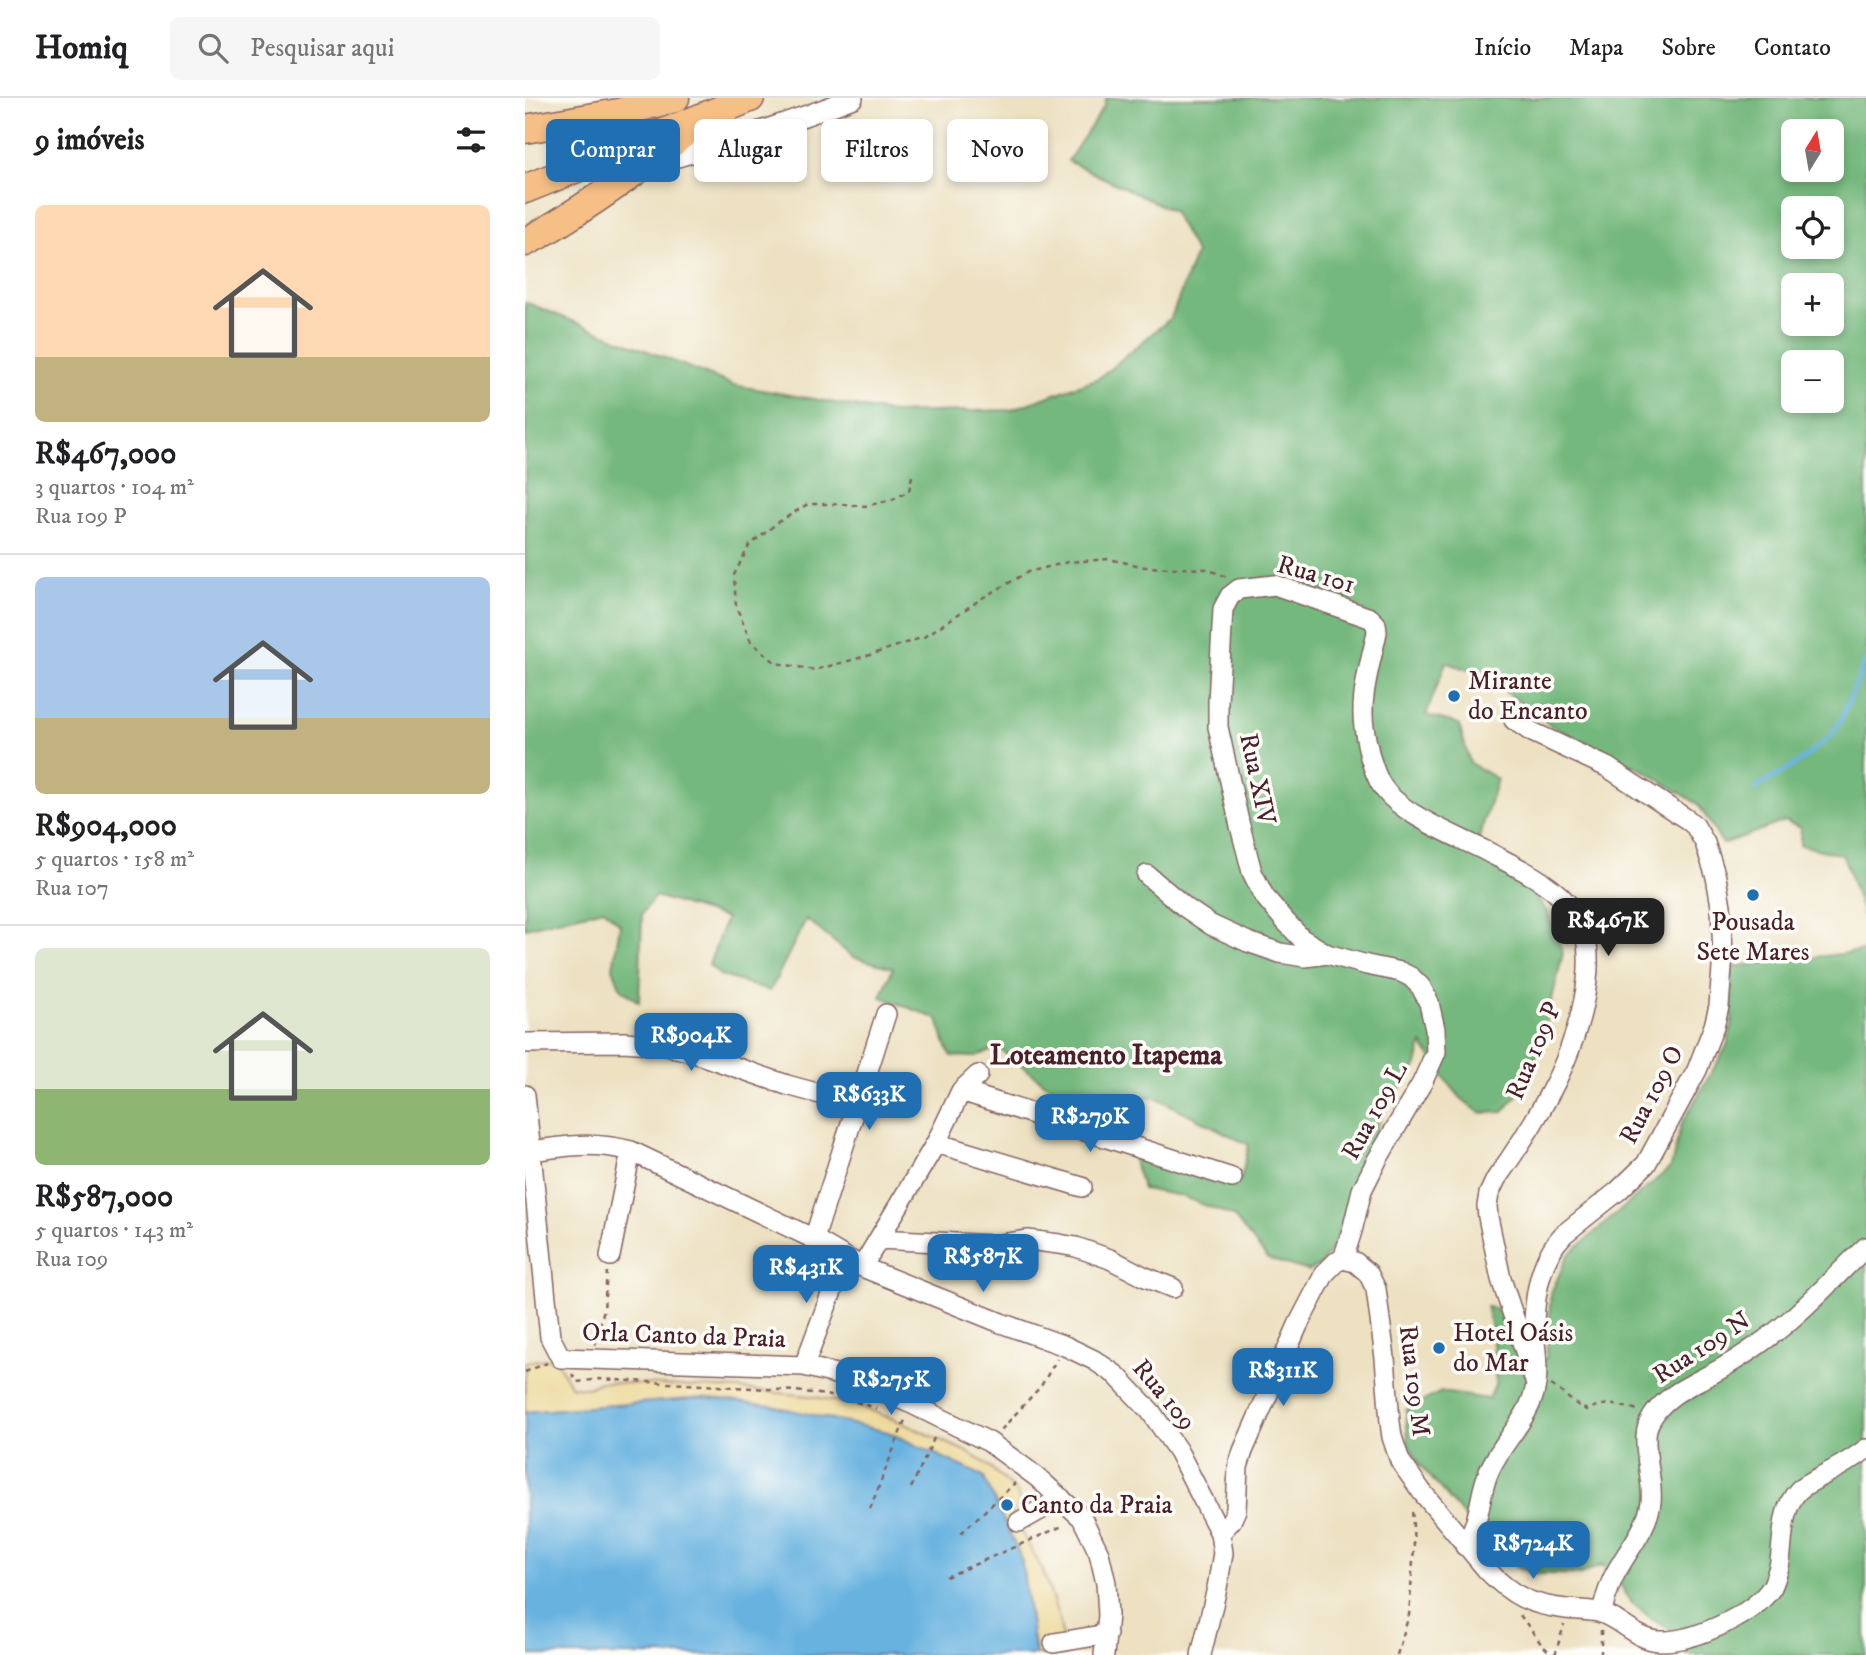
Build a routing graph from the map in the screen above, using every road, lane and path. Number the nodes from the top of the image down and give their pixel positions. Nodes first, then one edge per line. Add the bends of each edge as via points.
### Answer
1 (675, 98) edge
2 (750, 98) edge
3 (853, 98) edge
4 (704, 106) edge
5 (525, 129) edge
6 (680, 129) edge
7 (680, 156) edge
8 (525, 169) edge
9 (620, 182) edge
10 (525, 189) edge
11 (525, 242) edge
12 (912, 476) dead end
13 (1239, 589) junction
14 (1376, 624) joint
15 (1514, 720) dead end
16 (1147, 876) dead end
17 (1327, 954) junction
18 (886, 1014) dead end
19 (525, 1043) edge
20 (978, 1074) dead end
21 (961, 1091) junction
22 (525, 1095) edge
23 (857, 1104) junction
24 (936, 1143) junction
25 (529, 1151) edge
26 (631, 1151) junction
27 (1232, 1178) dead end
28 (1082, 1187) dead end
29 (814, 1239) junction
30 (879, 1239) junction
31 (1866, 1247) edge
32 (610, 1256) joint
33 (1343, 1259) junction
34 (853, 1262) junction
35 (1173, 1288) dead end
36 (1065, 1346) junction
37 (561, 1358) junction
38 (592, 1358) junction
39 (804, 1366) junction
40 (525, 1372) edge
41 (1536, 1384) junction
42 (881, 1410) dead end
43 (905, 1420) dead end
44 (1647, 1426) junction
45 (944, 1436) dead end
46 (989, 1442) junction
47 (1866, 1449) edge
48 (1407, 1473) junction
49 (1021, 1478) dead end
50 (911, 1488) dead end
51 (1061, 1497) junction
52 (870, 1509) dead end
53 (1082, 1518) junction
54 (1019, 1522) dead end
55 (961, 1533) dead end
56 (1220, 1533) junction
57 (1465, 1546) junction
58 (946, 1577) dead end
59 (1567, 1609) junction
60 (1519, 1613) dead end
61 (1601, 1613) junction
62 (1107, 1634) junction
63 (1054, 1643) dead end
64 (1104, 1655) edge
65 (1201, 1655) edge
66 (1397, 1655) edge
67 (1554, 1655) edge
68 (1601, 1655) edge

1 - 5 highway
2 - 4 highway
3 - 7 street
4 - 6 highway
4 - 8 highway
4 - 10 highway
9 - 11 highway
12 - 13 path via 909,491 891,500 865,506 808,504 750,546 734,575 736,606 751,642 776,663 815,670 924,637 1028,572 1069,562 1109,559 1145,567 1207,569 1230,578
13 - 14 street, Rua 101 via 1275,585
13 - 17 street, Rua XIV via 1223,609 1218,702 1240,827 1264,896 1302,939
14 - 41 street, Rua 109 P via 1363,713 1365,737 1383,788 1420,818 1554,890 1576,913 1588,944 1587,981 1574,1038 1553,1088 1496,1179 1487,1206 1501,1279
15 - 41 street, Rua 109 O via 1635,783 1695,826 1713,864 1721,906 1722,984 1706,1050 1646,1164 1558,1240 1545,1264 1535,1307
16 - 17 street, Rua 109 L via 1211,925 1248,942 1305,957
17 - 33 street, Rua 109 L via 1411,977 1429,1003 1435,1029 1436,1052 1363,1191
18 - 23 street
19 - 23 street via 664,1045
20 - 21 street
21 - 24 street
21 - 27 street
22 - 25 street
23 - 29 street
24 - 28 street
24 - 30 street
25 - 26 street, Rua 109 via 586,1144
25 - 37 street via 550,1337
26 - 29 street, Rua 109
26 - 32 street
29 - 34 street, Rua 109
30 - 34 street
30 - 35 street via 1059,1244 1110,1259
31 - 44 street, Rua 109 N via 1788,1322 1724,1367 1685,1387 1660,1406
32 - 38 path
33 - 48 street, Rua 109 M via 1368,1273 1376,1289 1392,1437
33 - 56 street, Rua 109 L via 1325,1273 1298,1325 1243,1451 1236,1510
34 - 36 street, Rua 109
34 - 39 street
36 - 46 path via 1041,1386
36 - 56 street, Rua 109 via 1116,1376 1151,1412 1188,1468
37 - 38 street, Orla Canto da Praia
37 - 40 path
37 - 42 path via 577,1382 600,1379 791,1391 858,1401
38 - 39 street, Orla Canto da Praia
39 - 46 street, Orla Canto da Praia via 851,1378
41 - 44 path via 1549,1384 1587,1410 1601,1404 1636,1409
41 - 57 street, Rua 109 O via 1529,1407 1488,1471
43 - 52 path
44 - 61 street, Rua 109 N via 1651,1504 1612,1579
45 - 50 path via 937,1433
46 - 51 street, Orla Canto da Praia
47 - 61 street via 1799,1489 1784,1523 1773,1586 1737,1618 1693,1636 1659,1641 1638,1635
48 - 57 street, Rua 109 M
48 - 66 path via 1414,1548 1409,1615
49 - 55 path
51 - 53 street, Orla Canto da Praia
51 - 54 street
53 - 58 path
53 - 62 street, Orla Canto da Praia via 1107,1583
56 - 65 street, Rua 109 via 1223,1553
57 - 59 street via 1517,1596
59 - 61 street
59 - 67 path
60 - 67 path
61 - 68 path
62 - 63 street
62 - 64 street, Orla Canto da Praia

